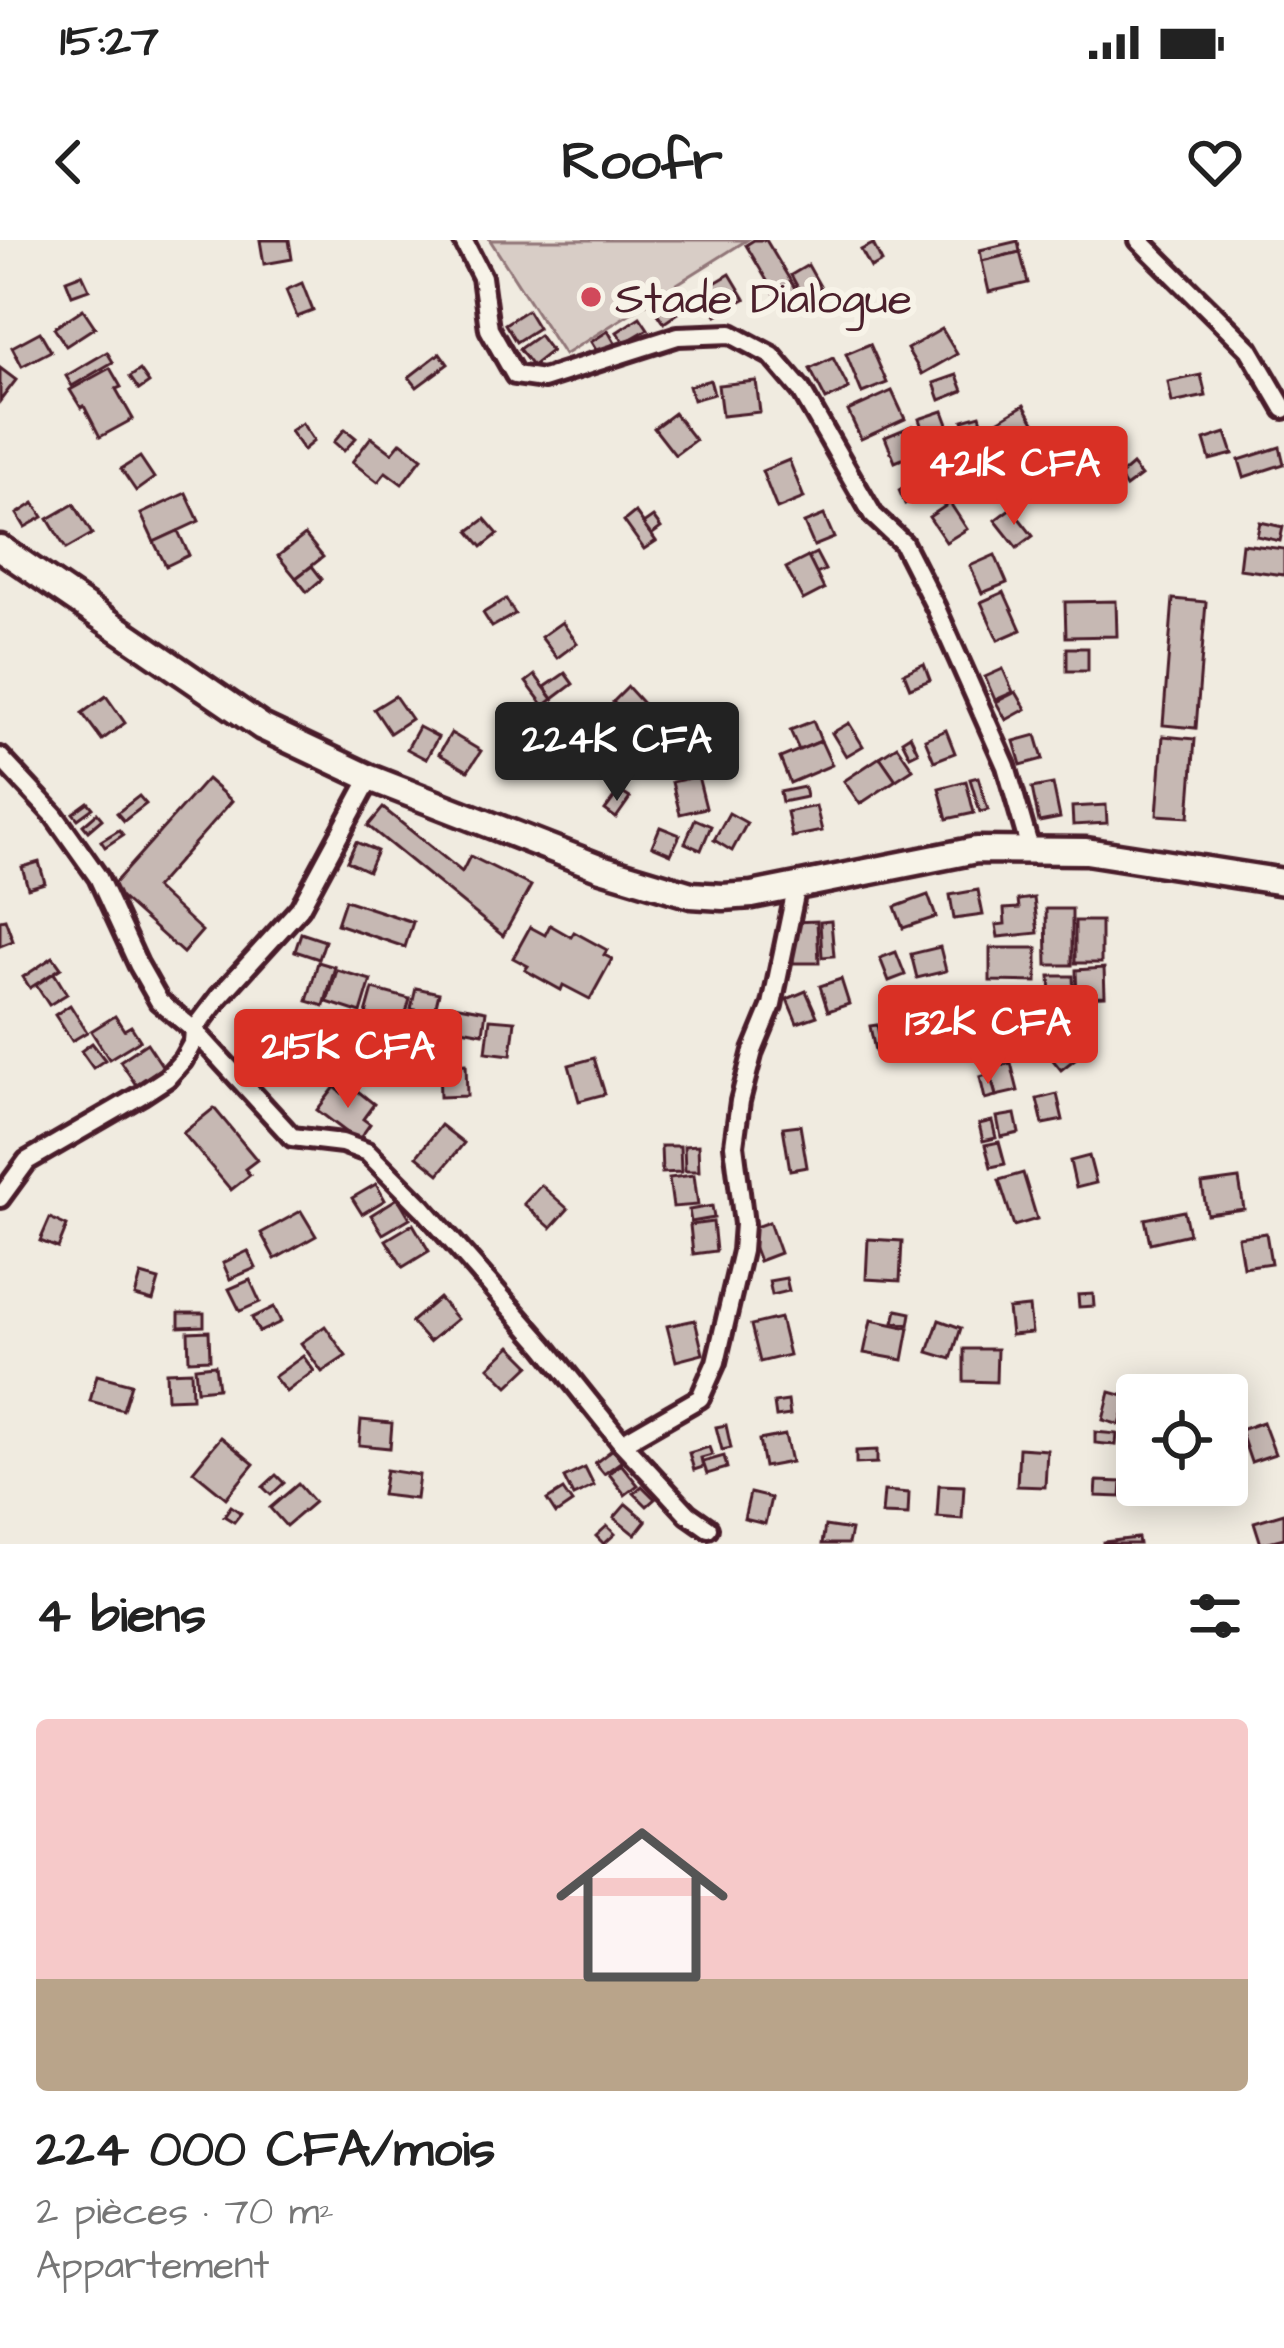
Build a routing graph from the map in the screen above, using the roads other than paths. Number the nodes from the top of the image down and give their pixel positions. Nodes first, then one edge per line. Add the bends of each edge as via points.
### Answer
1 (463, 240) edge
2 (1139, 240) edge
3 (1284, 409) edge
4 (0, 548) edge
5 (0, 758) edge
6 (370, 778) junction
7 (1030, 849) junction
8 (1284, 882) edge
9 (797, 885) junction
10 (194, 1030) junction
11 (0, 1198) edge
12 (622, 1443) junction
13 (708, 1528) dead end

1 - 7 street via 482,277 489,329 515,375 543,379 678,336 731,334 772,356 801,390 873,515 903,543 1006,766
2 - 3 street via 1250,349
4 - 6 main road via 262,727
5 - 10 street via 98,877 160,1000
6 - 9 main road via 691,896
6 - 10 street via 300,908
7 - 8 main road
7 - 9 main road via 976,850
9 - 12 street via 772,1005 740,1101 734,1145 742,1251 716,1362 700,1398
10 - 11 street via 167,1078 27,1161
10 - 12 street via 292,1137 367,1152 439,1225
12 - 13 street

